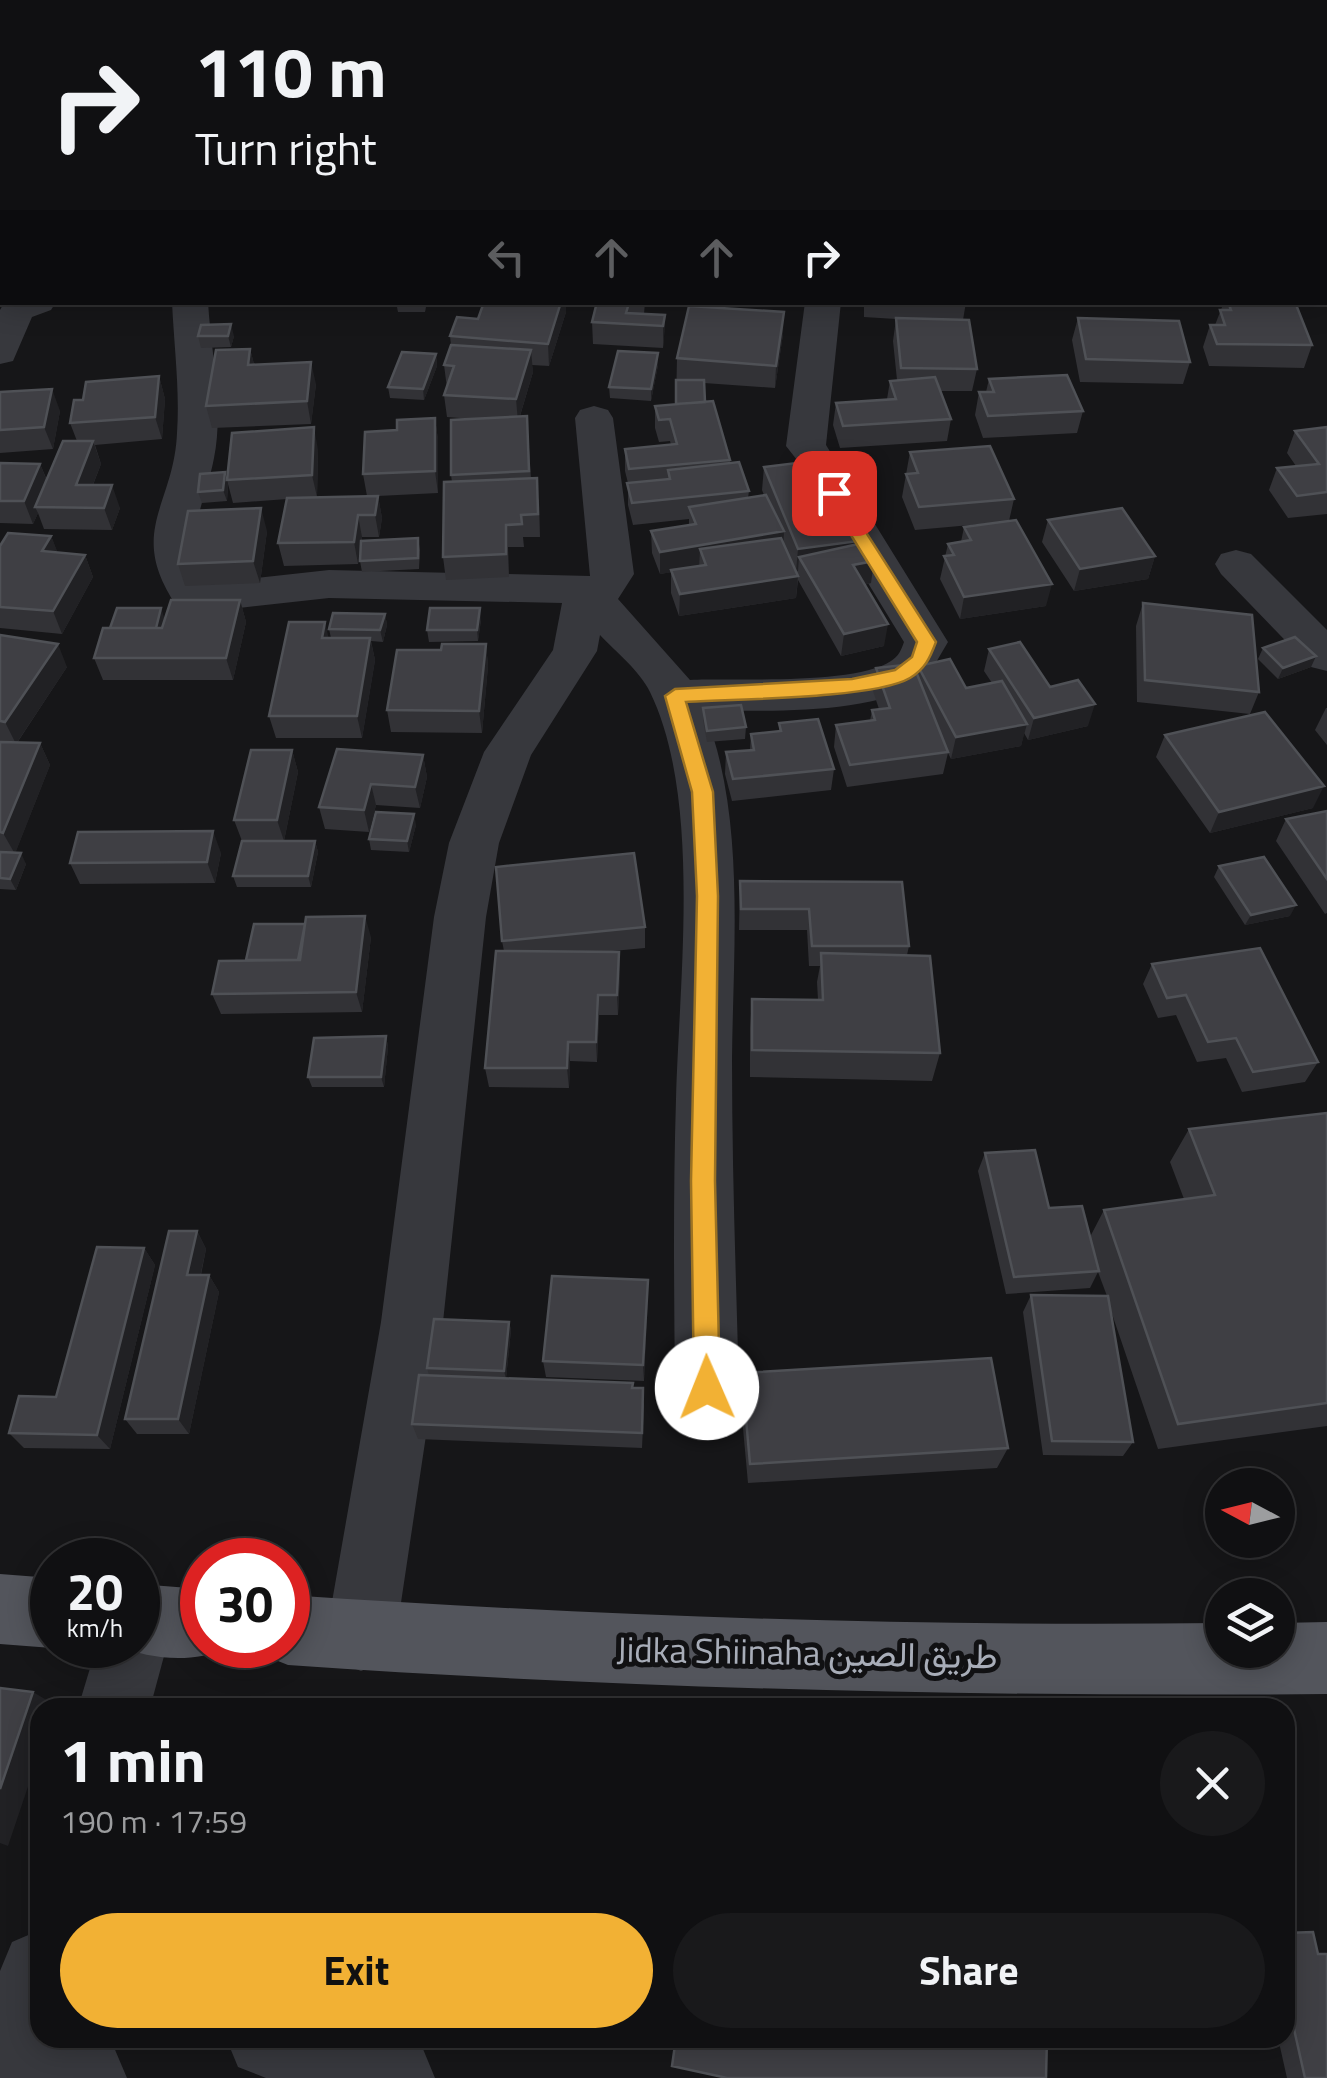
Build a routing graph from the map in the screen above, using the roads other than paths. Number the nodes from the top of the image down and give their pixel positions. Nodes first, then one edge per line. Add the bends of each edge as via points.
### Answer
1 (31, 305) edge
2 (190, 305) edge
3 (823, 305) edge
4 (0, 353) edge
5 (594, 418) dead end
6 (1236, 564) dead end
7 (586, 592) junction
8 (1327, 656) edge
9 (675, 696) junction
10 (707, 1388) dead end
11 (0, 1610) edge
12 (30, 1612) edge
13 (310, 1632) edge
14 (361, 1636) junction
15 (1327, 1658) edge
16 (132, 1668) edge
17 (118, 1698) edge
18 (30, 2000) edge
19 (74, 2048) edge
20 (299, 2048) edge
21 (4, 2078) edge
22 (86, 2078) edge
23 (394, 2078) edge

1 - 4 street via 17,311
2 - 7 street via 198,440 176,518 173,556 176,578 189,592 329,584
3 - 9 street via 806,446 926,642 920,660 901,675 852,685
5 - 7 street via 613,574 602,590
6 - 8 street
7 - 9 street
7 - 14 street via 576,650 508,752 474,843 412,1322
9 - 10 street via 702,792 708,896
11 - 12 main road
13 - 14 main road, Jidka Shiinaha طريق الصين
14 - 15 main road, Jidka Shiinaha طريق الصين via 838,1656
16 - 17 street
18 - 21 street
19 - 22 street
20 - 23 street

